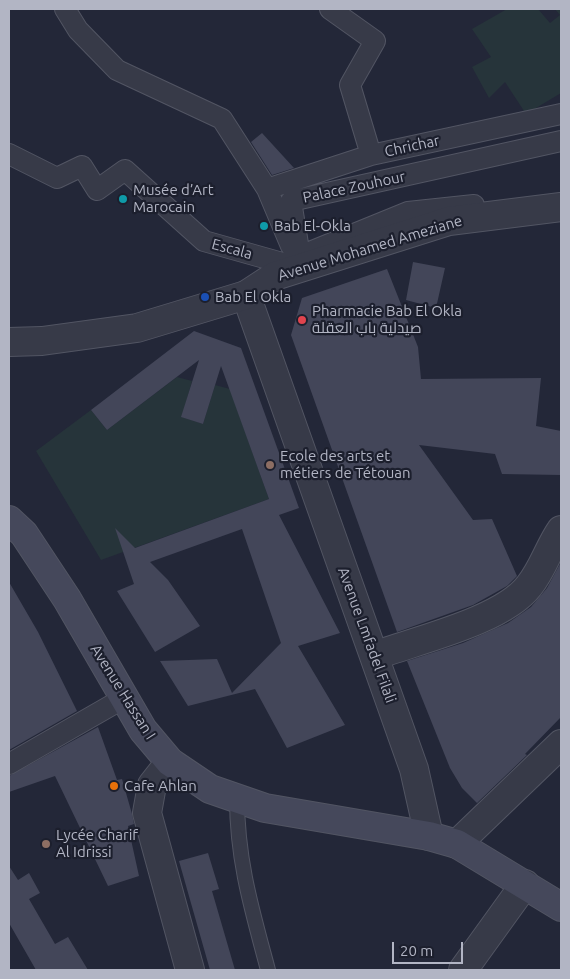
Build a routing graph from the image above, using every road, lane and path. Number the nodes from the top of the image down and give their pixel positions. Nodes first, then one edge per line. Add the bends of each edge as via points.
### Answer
1 (66, 9) edge
2 (330, 9) edge
3 (561, 114) edge
4 (561, 141) edge
5 (9, 154) edge
6 (371, 155) junction
7 (267, 189) junction
8 (561, 195) edge
9 (561, 207) edge
10 (300, 268) junction
11 (246, 295) junction
12 (9, 342) edge
13 (9, 520) edge
14 (560, 533) edge
15 (374, 656) junction
16 (124, 698) junction
17 (561, 744) edge
18 (170, 762) junction
19 (9, 764) edge
20 (237, 798) junction
21 (429, 836) junction
22 (458, 844) junction
23 (525, 884) junction
24 (561, 907) edge
25 (190, 970) edge
26 (268, 970) edge
27 (463, 970) edge

1 - 7 street via 78,30 117,70 222,120
2 - 6 street via 375,41 350,85
3 - 6 street, Chrichar
4 - 8 street, Palace Zouhour via 291,201 300,256 408,212
5 - 10 street, Escala via 57,178 82,166 97,190 125,170 204,242
6 - 7 street, Chrichar
7 - 10 street
9 - 10 street, Avenue Mohamed Ameziane via 449,221
10 - 11 street, Avenue Mohamed Ameziane via 275,276
11 - 12 street, Avenue Mohamed Ameziane via 137,328 42,341
11 - 15 street, Avenue Lmfadel Filali
13 - 16 main road, Avenue Hassan I via 24,534 67,598
14 - 15 street via 545,564 515,601 481,618
15 - 21 street, Avenue Lmfadel Filali via 414,769
16 - 18 main road, Avenue Hassan I via 143,730
16 - 19 street
17 - 22 street
18 - 20 main road, Avenue Hassan I via 210,789
18 - 25 street via 152,785 147,812
20 - 21 main road, Avenue Hassan I via 265,808
20 - 26 lane via 237,832 244,882
21 - 22 main road
22 - 23 main road
23 - 24 main road
23 - 27 street

